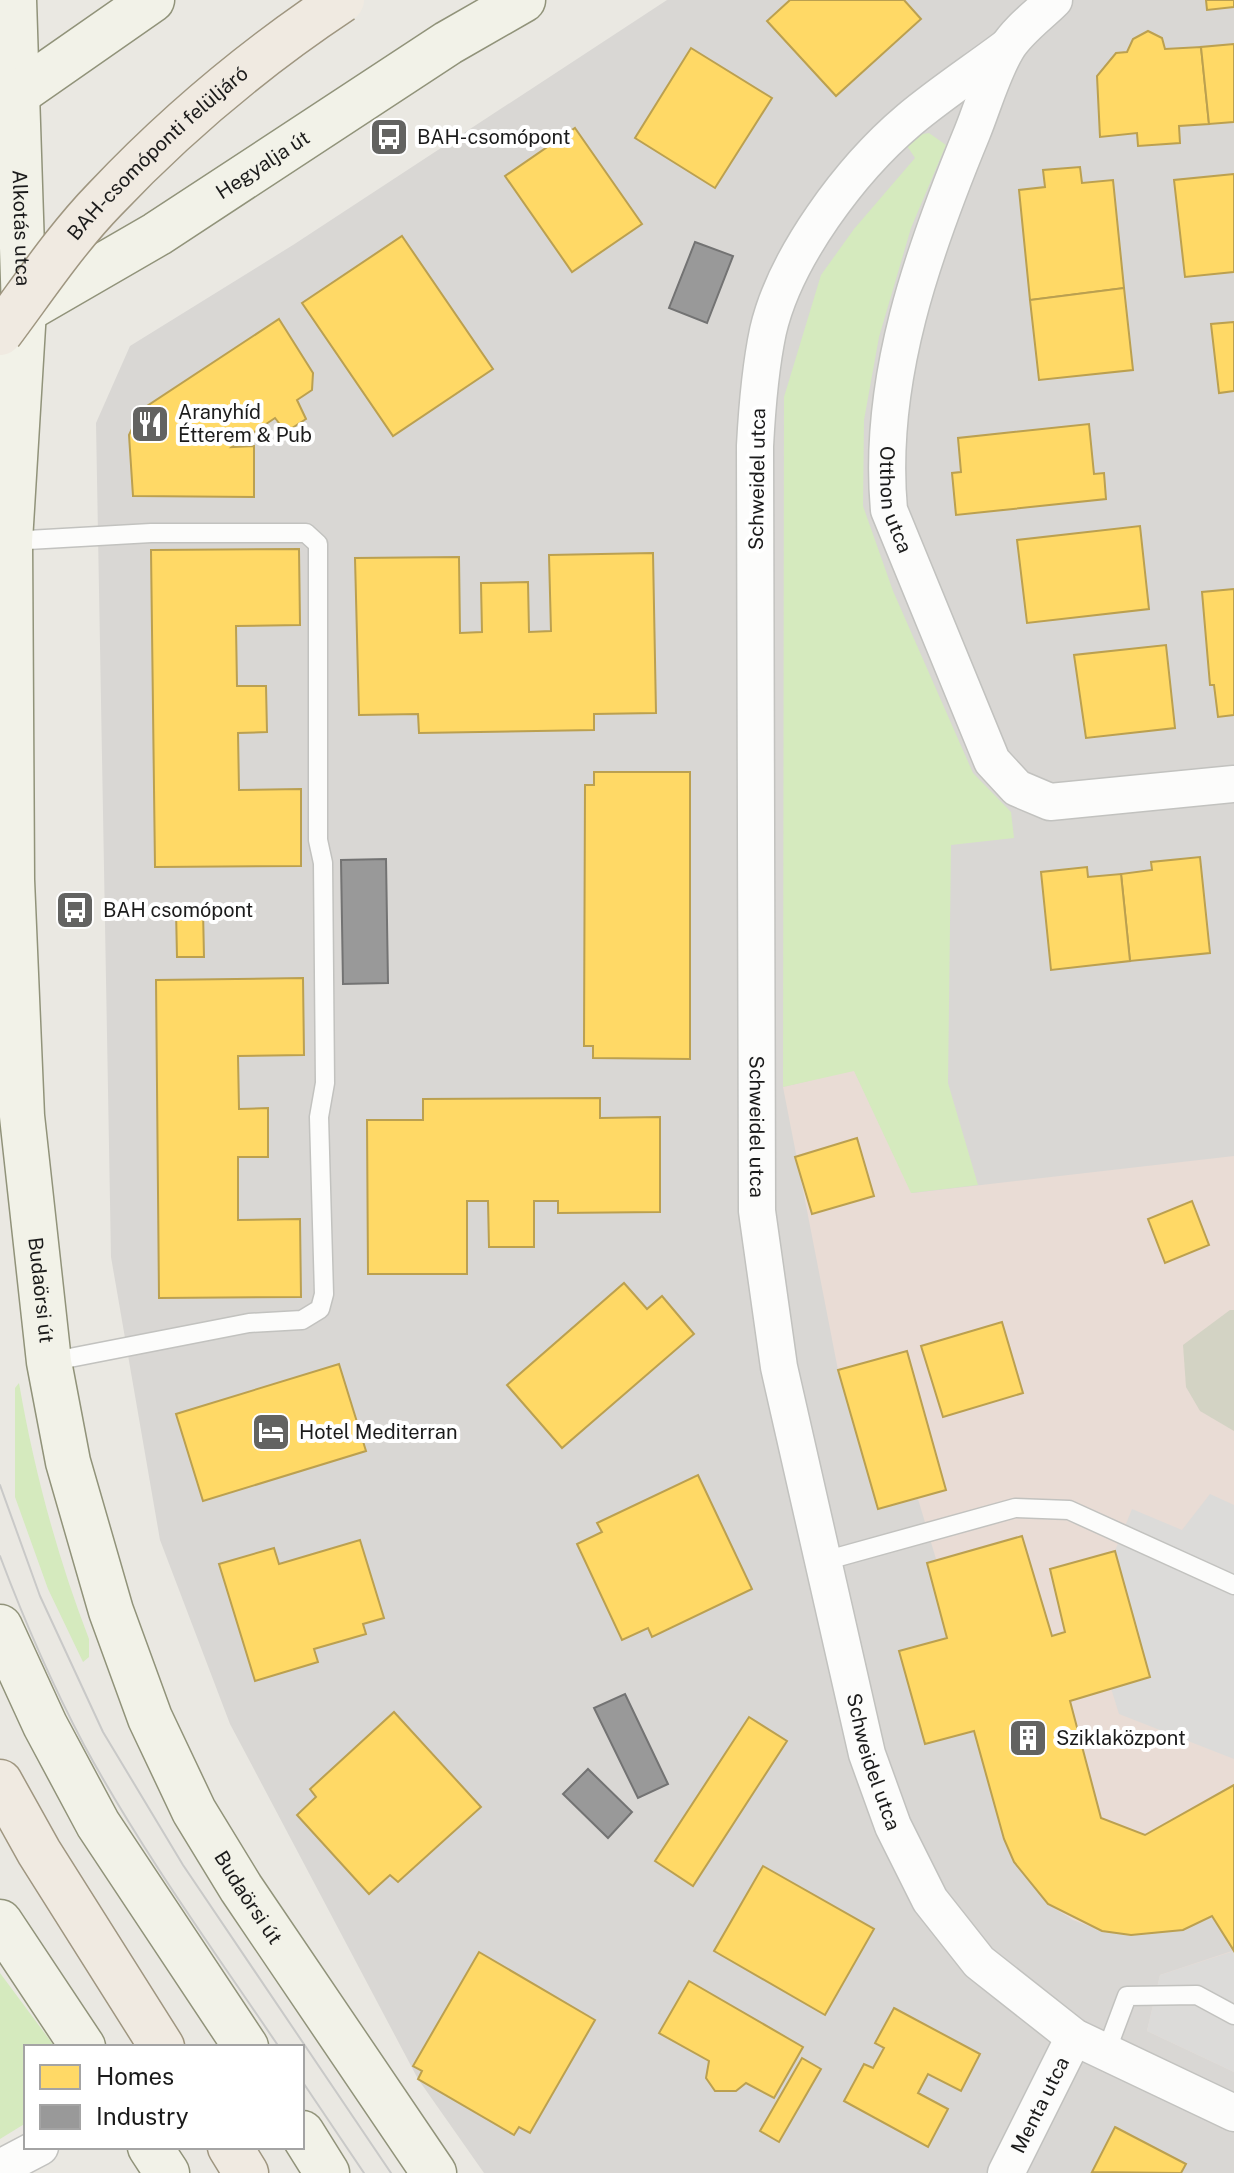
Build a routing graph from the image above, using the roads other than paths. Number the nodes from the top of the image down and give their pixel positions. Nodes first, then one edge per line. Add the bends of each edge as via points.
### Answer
1 (14, 0) edge
2 (152, 0) edge
3 (342, 0) edge
4 (523, 0) edge
5 (1054, 0) edge
6 (1007, 47) junction
7 (8, 100) edge
8 (157, 234) junction
9 (11, 264) edge
10 (8, 323) edge
11 (5, 533) edge
12 (1234, 784) edge
13 (49, 1362) junction
14 (824, 1561) junction
15 (1234, 1585) edge
16 (0, 1627) edge
17 (0, 1782) edge
18 (0, 1922) edge
19 (1234, 2015) edge
20 (1074, 2037) junction
21 (82, 2045) edge
22 (161, 2045) edge
23 (245, 2045) edge
24 (1106, 2052) junction
25 (1234, 2113) edge
26 (304, 2136) edge
27 (36, 2149) edge
28 (151, 2149) edge
29 (231, 2149) edge
30 (0, 2168) edge
31 (167, 2173) edge
32 (246, 2173) edge
33 (327, 2173) edge
34 (434, 2173) edge
35 (1006, 2173) edge

1 - 7 main road, Alkotás utca
2 - 7 main road
3 - 10 main road, BAH-csomóponti felüljáró, bridge via 236,76 170,134 102,201
4 - 8 main road, Hegyalja út via 448,43
5 - 6 street, Otthon utca
6 - 12 street, Otthon utca via 940,215 907,320 889,403 889,510 992,761 1017,788 1050,802
6 - 14 street, Schweidel utca via 908,121 843,191 800,253 769,328 758,396 757,1211 779,1367
7 - 9 main road, Alkotás utca
8 - 9 main road via 79,256
8 - 10 main road, Hegyalja út
9 - 10 main road, Alkotás utca
10 - 11 main road, Budaörsi út
11 - 13 main road, Budaörsi út via 21,1100
11 - 13 lane via 306,533 318,544 325,1083 319,1117 324,1294 320,1309 302,1320 249,1323
13 - 34 main road, Budaörsi út via 68,1462 111,1611 150,1718 194,1811
14 - 15 lane via 1015,1508 1069,1510
14 - 20 street, Schweidel utca via 867,1754 893,1826 930,1900 979,1962
16 - 23 main road via 98,1824
17 - 22 main road
18 - 21 main road
19 - 24 lane via 1197,1995 1127,1996
20 - 24 street, Schweidel utca
20 - 35 street, Menta utca
24 - 25 street, Schweidel utca
26 - 33 main road
27 - 30 street
28 - 31 main road
29 - 32 main road

